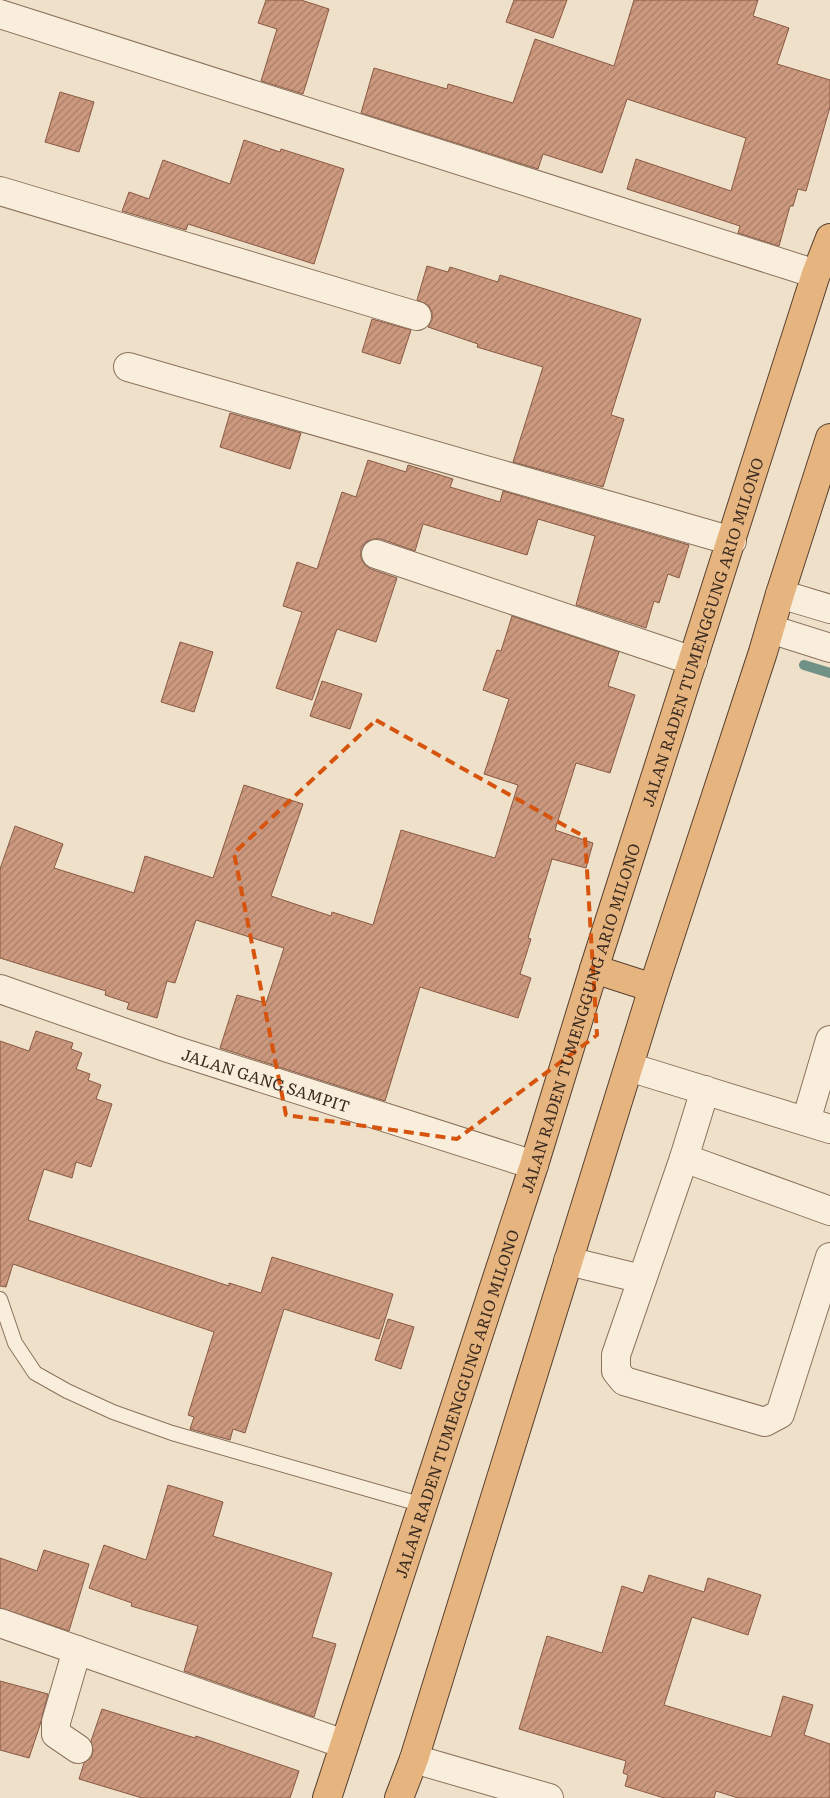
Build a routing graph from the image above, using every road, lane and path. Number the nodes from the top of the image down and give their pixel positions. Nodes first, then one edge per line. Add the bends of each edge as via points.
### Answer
1 (0, 14) edge
2 (0, 191) edge
3 (829, 242) edge
4 (816, 274) junction
5 (417, 316) dead end
6 (128, 367) dead end
7 (830, 438) edge
8 (732, 541) junction
9 (376, 554) dead end
10 (780, 594) junction
11 (830, 609) edge
12 (770, 629) junction
13 (830, 648) edge
14 (693, 661) junction
15 (594, 969) junction
16 (653, 988) junction
17 (0, 989) edge
18 (830, 1040) edge
19 (629, 1067) junction
20 (704, 1090) junction
21 (818, 1125) edge
22 (684, 1158) junction
23 (534, 1165) junction
24 (830, 1211) edge
25 (830, 1257) edge
26 (568, 1261) junction
27 (642, 1279) junction
28 (0, 1299) edge
29 (423, 1505) junction
30 (0, 1623) edge
31 (77, 1650) junction
32 (344, 1744) junction
33 (78, 1748) dead end
34 (414, 1759) junction
35 (327, 1798) edge
36 (399, 1798) edge
37 (549, 1798) edge

1 - 4 street
2 - 5 street
3 - 4 highway, JALAN RADEN TUMENGGUNG ARIO MILONO
4 - 8 highway, JALAN RADEN TUMENGGUNG ARIO MILONO
6 - 8 street
7 - 10 highway
8 - 14 highway, JALAN RADEN TUMENGGUNG ARIO MILONO
9 - 14 street
10 - 11 street
10 - 12 highway
12 - 13 street
12 - 16 highway
14 - 15 highway, JALAN RADEN TUMENGGUNG ARIO MILONO
15 - 16 highway
15 - 23 highway, JALAN RADEN TUMENGGUNG ARIO MILONO
16 - 19 highway
17 - 23 street, JALAN GANG SAMPIT via 171,1049
18 - 21 street
19 - 20 street
19 - 26 highway
20 - 21 street
20 - 22 street
22 - 24 street
22 - 27 street
23 - 29 highway, JALAN RADEN TUMENGGUNG ARIO MILONO
25 - 27 street via 780,1414 765,1422 624,1380 616,1371 616,1355
26 - 27 street
26 - 34 highway
28 - 29 lane via 15,1343 35,1373 67,1391 172,1433
29 - 32 highway, JALAN RADEN TUMENGGUNG ARIO MILONO
30 - 31 street
31 - 32 street
31 - 33 street via 56,1722 56,1734
32 - 35 highway, JALAN RADEN TUMENGGUNG ARIO MILONO
34 - 36 highway
34 - 37 street

